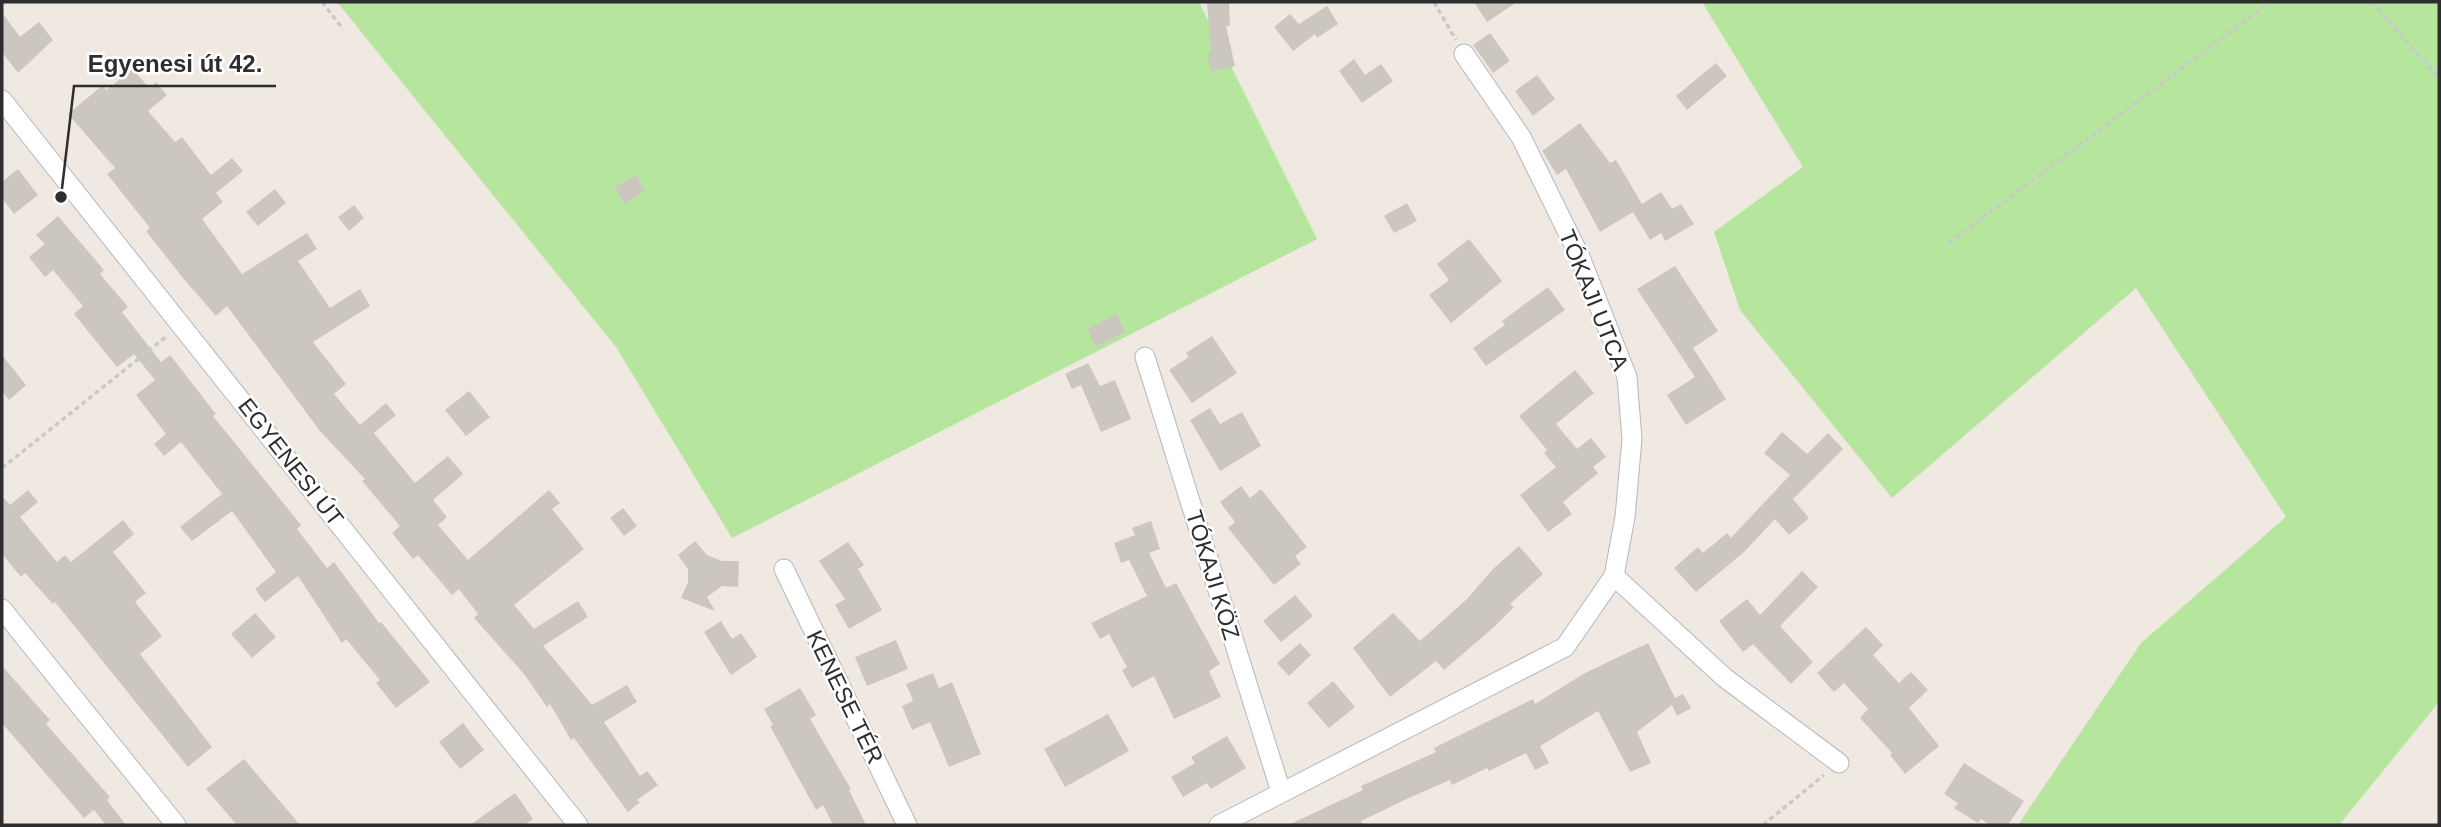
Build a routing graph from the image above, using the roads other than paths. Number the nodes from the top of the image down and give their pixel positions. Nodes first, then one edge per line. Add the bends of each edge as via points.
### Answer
1 (1464, 54) road end
2 (2, 100) edge
3 (1145, 357) dead end
4 (784, 569) dead end
5 (1614, 576) junction
6 (2, 609) edge
7 (1839, 763) road end
8 (1281, 792) junction
9 (176, 825) edge
10 (578, 825) edge
11 (907, 825) edge
12 (1219, 825) edge

1 - 5 street, TÓKAJI UTCA via 1521,137 1580,257 1627,377 1632,439
2 - 10 street, EGYENESI ÚT
3 - 8 street, TÓKAJI KÖZ
4 - 11 street, KENESE TÉR
5 - 7 street via 1725,678
5 - 8 street, TÓKAJI UTCA via 1565,647
6 - 9 street
8 - 12 street, TÓKAJI UTCA

